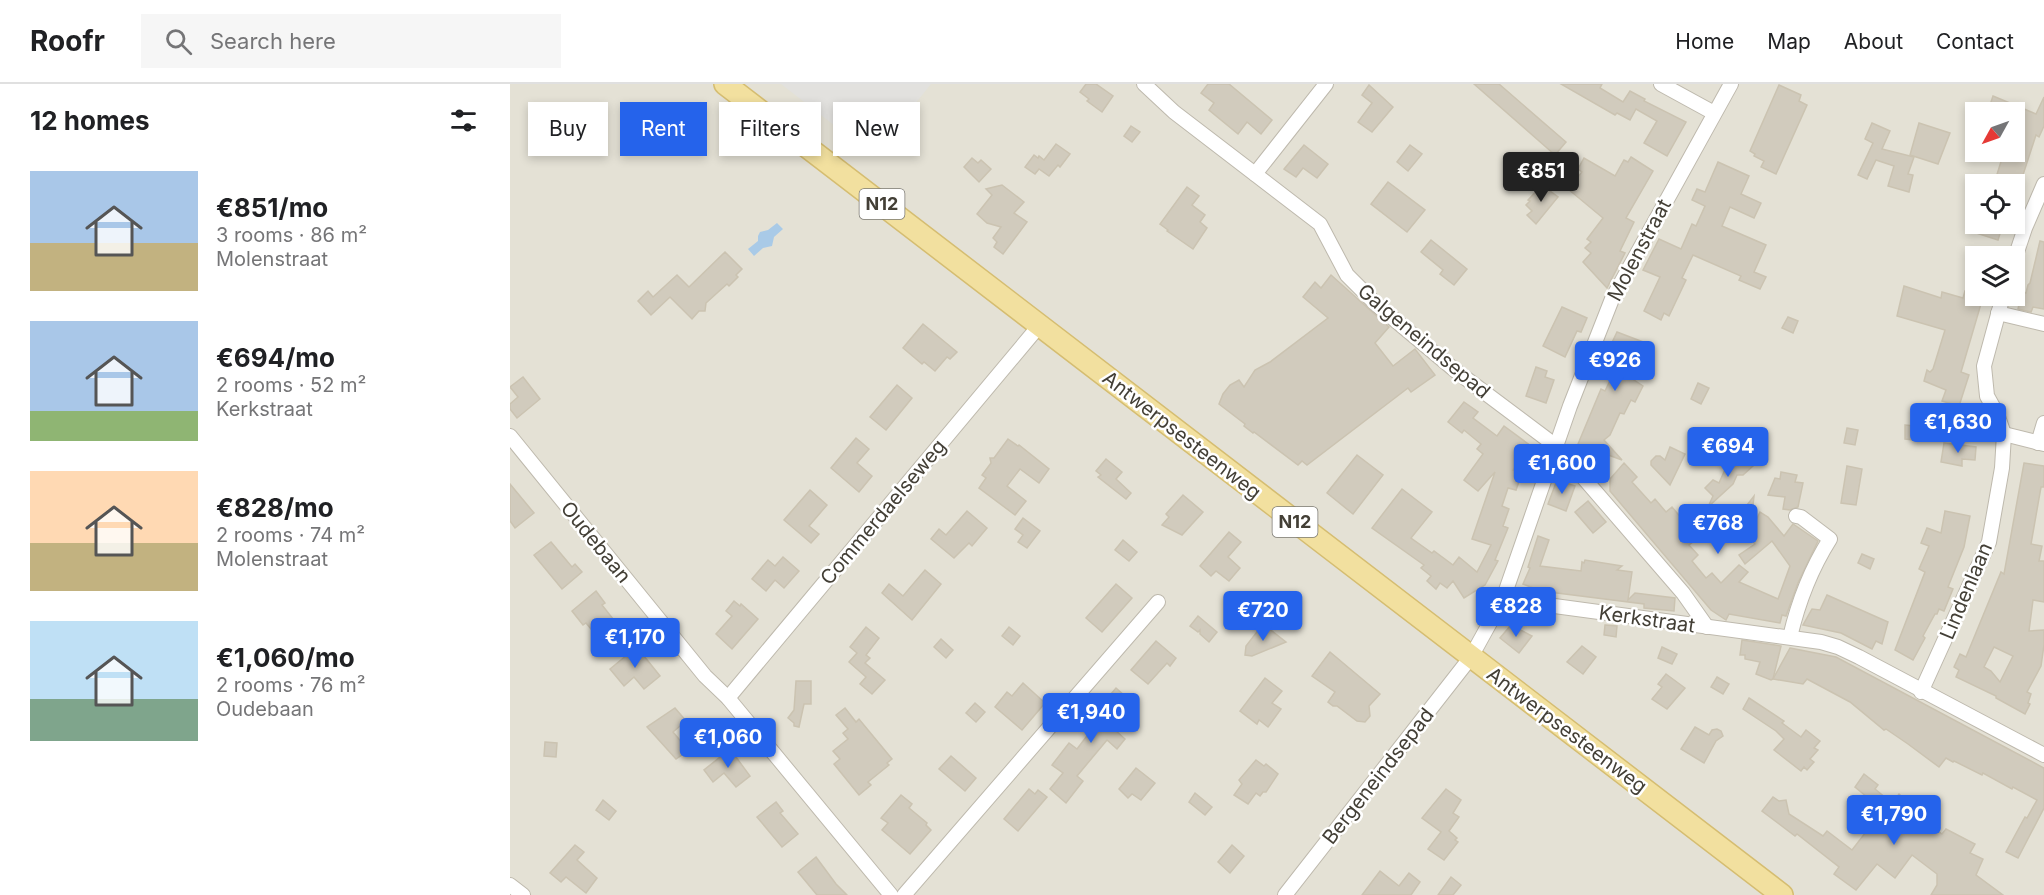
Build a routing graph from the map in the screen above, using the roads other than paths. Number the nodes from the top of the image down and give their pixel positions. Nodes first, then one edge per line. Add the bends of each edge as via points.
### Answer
1 (725, 84) edge
2 (1144, 84) edge
3 (1326, 84) edge
4 (1661, 84) edge
5 (1731, 84) edge
6 (1714, 113) junction
7 (1255, 174) junction
8 (2044, 184) edge
9 (2019, 246) edge
10 (2000, 306) edge
11 (1998, 313) junction
12 (2044, 324) edge
13 (1039, 326) junction
14 (2044, 423) edge
15 (2004, 434) junction
16 (510, 436) edge
17 (2041, 443) edge
18 (1556, 446) junction
19 (1796, 516) dead end
20 (1503, 599) junction
21 (1158, 602) dead end
22 (1707, 627) junction
23 (1790, 637) junction
24 (1471, 657) junction
25 (1921, 692) junction
26 (728, 698) junction
27 (2044, 755) edge
28 (510, 885) edge
29 (523, 895) edge
30 (891, 895) edge
31 (904, 895) edge
32 (1285, 895) edge
33 (1782, 895) edge

1 - 13 main road, Antwerpsesteenweg / N12
2 - 7 street, Galgeneindsepad
3 - 7 street
4 - 6 street
5 - 6 street, Molenstraat
6 - 18 street, Molenstraat via 1612,299
7 - 18 street, Galgeneindsepad via 1320,224 1347,275 1377,305
8 - 9 street
10 - 11 street, Lindenlaan
11 - 12 street
11 - 15 street, Lindenlaan via 1984,366 1987,396
13 - 24 main road, Antwerpsesteenweg / N12
13 - 26 street, Commerdaelseweg
14 - 17 street
15 - 17 street
15 - 25 street, Lindenlaan via 1989,542
16 - 26 street, Oudebaan via 705,676
18 - 20 street, Molenstraat
18 - 22 street, Galgeneindsepad via 1683,593
19 - 23 street via 1830,539 1816,562
20 - 22 street, Kerkstraat
20 - 24 street, Molenstraat
21 - 31 street
22 - 23 street, Kerkstraat
23 - 25 street, Kerkstraat via 1838,647
24 - 32 street, Bergeneindsepad
24 - 33 main road, Antwerpsesteenweg / N12
25 - 27 street, Kerkstraat
26 - 30 street, Oudebaan
28 - 29 street

